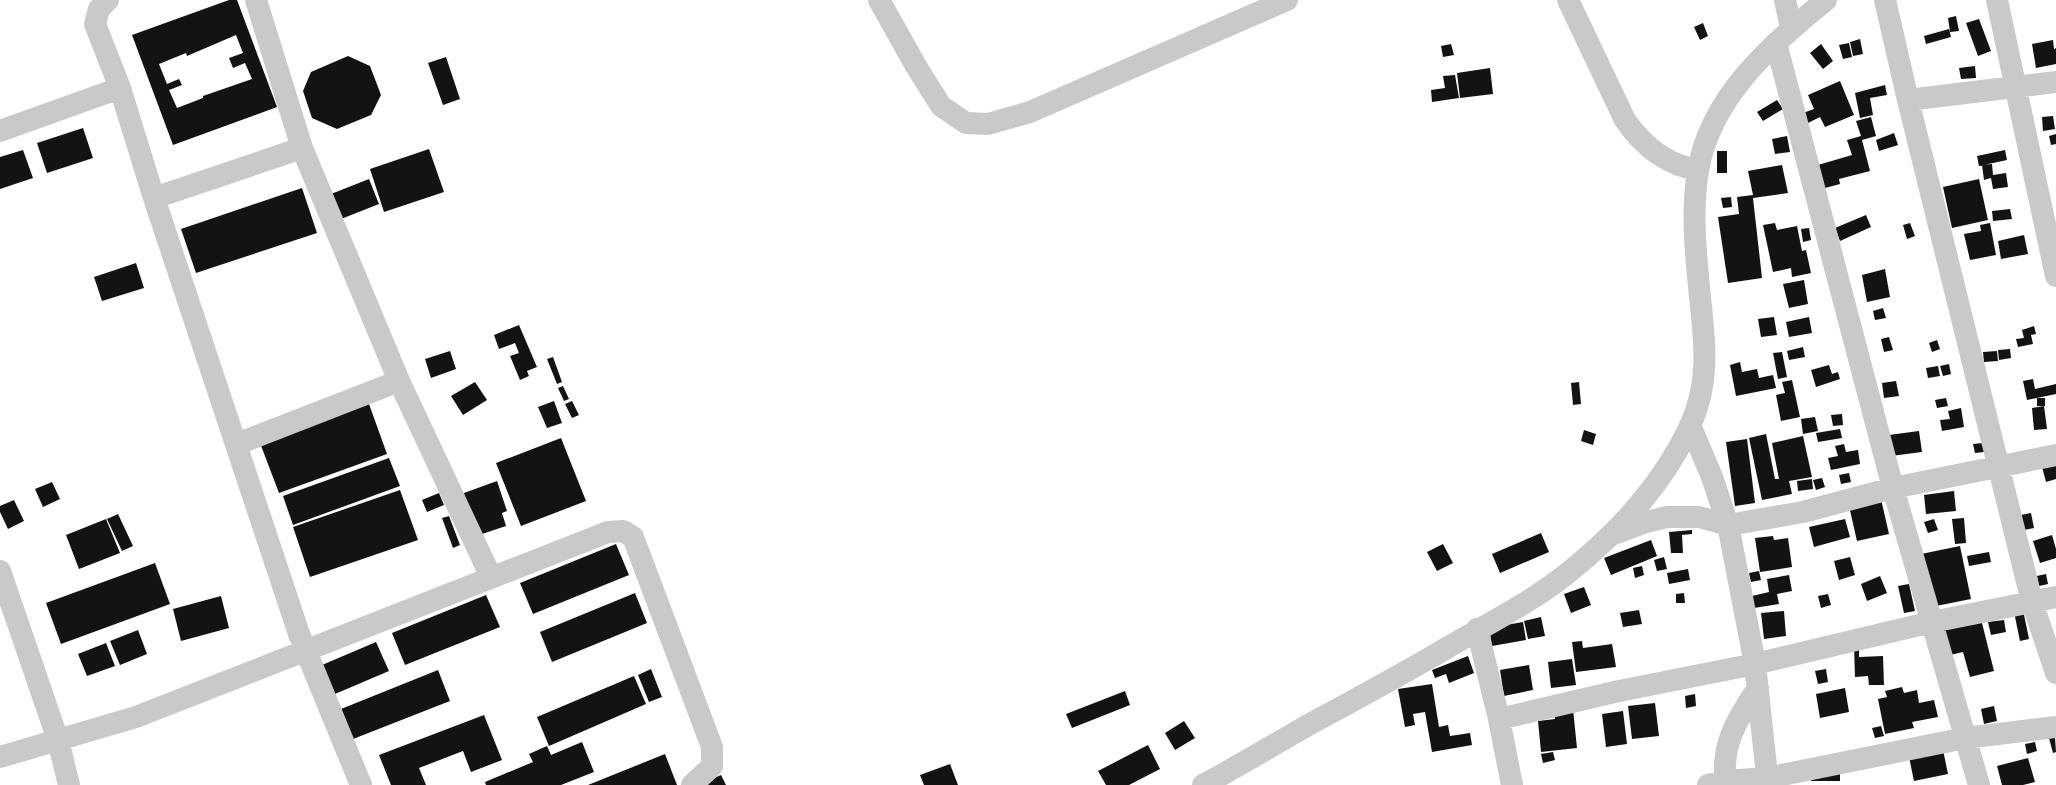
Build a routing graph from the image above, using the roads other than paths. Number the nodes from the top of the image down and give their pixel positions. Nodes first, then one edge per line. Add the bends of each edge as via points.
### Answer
1 (108, 0) edge
2 (256, 0) edge
3 (879, 0) edge
4 (1287, 0) edge
5 (1568, 0) edge
6 (1785, 0) edge
7 (1826, 0) edge
8 (1885, 0) edge
9 (1997, 0) edge
10 (1784, 36) junction
11 (2056, 82) edge
12 (2016, 87) junction
13 (120, 88) junction
14 (1908, 100) junction
15 (0, 131) edge
16 (302, 148) junction
17 (1698, 170) junction
18 (154, 198) junction
19 (2056, 276) edge
20 (399, 381) junction
21 (1690, 425) junction
22 (237, 444) junction
23 (2056, 455) edge
24 (2000, 466) junction
25 (1893, 488) junction
26 (1728, 525) junction
27 (1610, 536) junction
28 (0, 571) edge
29 (491, 577) junction
30 (2056, 597) edge
31 (2032, 602) junction
32 (1932, 622) junction
33 (1477, 629) junction
34 (305, 650) junction
35 (1755, 664) junction
36 (2056, 673) edge
37 (1758, 688) junction
38 (1499, 719) junction
39 (2056, 726) edge
40 (1965, 738) junction
41 (58, 740) junction
42 (0, 757) edge
43 (1767, 781) edge
44 (1720, 784) edge
45 (69, 785) edge
46 (361, 785) edge
47 (692, 785) edge
48 (1203, 785) edge
49 (1512, 785) edge
50 (1979, 785) edge

1 - 13 street via 99,9 95,24
2 - 16 street
3 - 4 street via 941,106 966,123 988,124 1030,112
5 - 17 street via 1625,120 1637,137 1668,161
6 - 10 street
7 - 10 street
8 - 14 street
9 - 12 street
10 - 17 street via 1728,96 1711,126
10 - 25 street
11 - 12 street
12 - 14 street
12 - 19 street
13 - 15 street
13 - 18 street
14 - 24 street
16 - 18 street
16 - 20 street
17 - 21 street via 1694,208 1706,345 1704,377
18 - 22 street
20 - 22 street
20 - 29 street
21 - 26 street
21 - 27 street via 1661,477
22 - 34 street
23 - 24 street
24 - 25 street
24 - 31 street
25 - 26 street via 1803,512
25 - 32 street
26 - 27 street via 1699,518 1667,517
26 - 35 street
27 - 33 street via 1563,577
28 - 41 street
29 - 34 street
29 - 47 street via 608,532 623,531 633,537 712,747 712,766
30 - 31 street
31 - 32 street
31 - 36 street
32 - 35 street
32 - 40 street
33 - 38 street
33 - 48 street
34 - 41 street via 136,717
34 - 46 street
35 - 37 street
35 - 38 street
37 - 43 street
37 - 44 street via 1735,722
38 - 49 street
39 - 40 street
40 - 43 street
40 - 50 street
41 - 42 street
41 - 45 street
43 - 44 street

